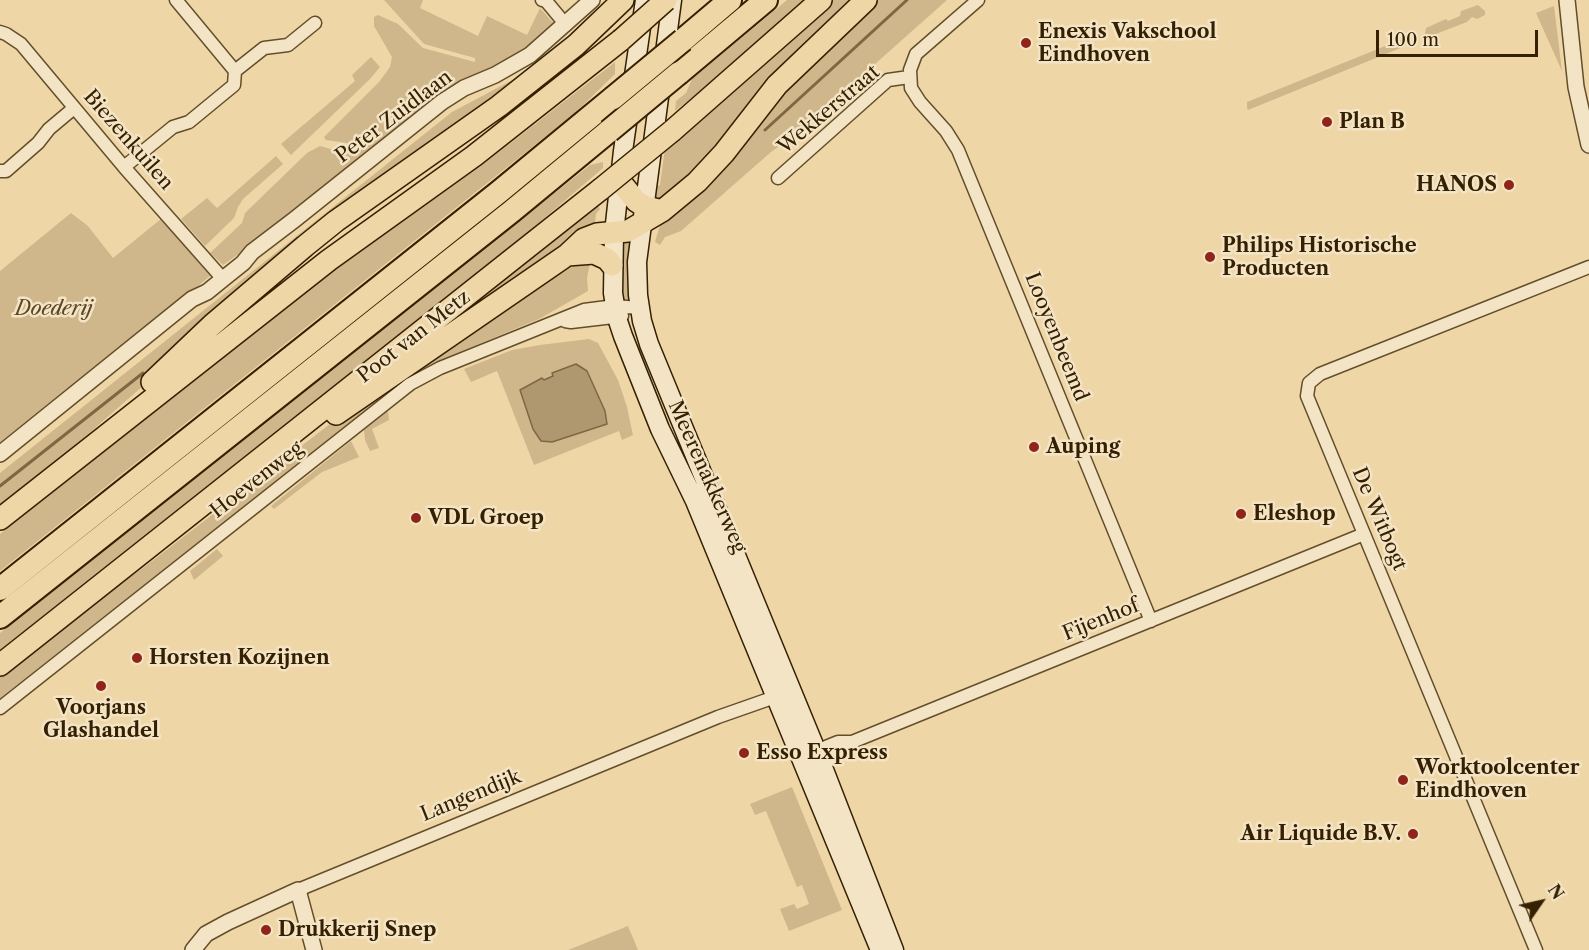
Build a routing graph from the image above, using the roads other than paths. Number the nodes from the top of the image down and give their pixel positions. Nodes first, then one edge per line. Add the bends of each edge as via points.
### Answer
1 (176, 0) edge
2 (542, 0) edge
3 (592, 0) edge
4 (623, 0) edge
5 (645, 0) edge
6 (666, 0) edge
7 (672, 0) edge
8 (730, 0) edge
9 (766, 0) edge
10 (821, 0) edge
11 (866, 0) edge
12 (978, 0) edge
13 (1567, 0) edge
14 (315, 23) dead end
15 (566, 24) junction
16 (0, 32) edge
17 (236, 71) junction
18 (909, 77) junction
19 (74, 108) junction
20 (1589, 145) edge
21 (124, 167) junction
22 (0, 171) edge
23 (778, 178) dead end
24 (610, 185) junction
25 (649, 213) junction
26 (614, 233) junction
27 (567, 255) junction
28 (612, 265) junction
29 (1589, 267) edge
30 (220, 276) junction
31 (639, 308) junction
32 (616, 312) junction
33 (104, 436) junction
34 (288, 438) junction
35 (0, 454) edge
36 (0, 519) edge
37 (1364, 534) junction
38 (0, 589) edge
39 (0, 617) edge
40 (1151, 621) junction
41 (0, 665) edge
42 (775, 697) junction
43 (0, 708) edge
44 (818, 756) junction
45 (298, 890) junction
46 (193, 950) edge
47 (314, 950) edge
48 (880, 950) edge
49 (894, 950) edge
50 (1536, 950) edge

1 - 17 street
2 - 15 street
3 - 15 street, Peter Zuidlaan
4 - 33 highway via 576,45 499,106 336,221 274,272 142,391
5 - 24 main road, Meerenakkerweg
6 - 33 highway, bridge via 474,156 329,260
7 - 25 main road, Meerenakkerweg
8 - 38 highway, bridge via 499,192
9 - 39 highway, Poot van Metz, bridge via 503,218
10 - 24 highway, Poot van Metz, bridge
11 - 25 highway via 777,85 697,182
12 - 18 street, Wekkerstraat via 916,54
13 - 20 street via 1576,87
14 - 17 street via 288,45 264,48
15 - 30 street, Peter Zuidlaan via 530,55 442,102 252,252 239,256
16 - 19 street, Biezenkuilen via 21,44
17 - 21 street via 234,85 189,122 173,126
18 - 23 street, Wekkerstraat via 888,80
18 - 40 street, Looyenbeemd via 915,96 958,150
19 - 21 street, Biezenkuilen
19 - 22 street via 6,171
21 - 30 street, Biezenkuilen
24 - 25 highway via 632,197
24 - 26 main road, Meerenakkerweg
24 - 34 highway, Poot van Metz
25 - 26 highway via 628,231
25 - 31 main road, Meerenakkerweg via 637,272
26 - 27 highway via 589,236
26 - 28 main road, Meerenakkerweg
27 - 28 highway via 594,253
27 - 34 highway via 318,427
28 - 32 main road, Meerenakkerweg
29 - 37 street, De Witbogt via 1320,374 1309,383 1307,396
30 - 35 street, Peter Zuidlaan via 201,286 192,299
31 - 32 street, Hoevenweg
31 - 44 main road, Meerenakkerweg via 649,344
32 - 42 main road, Meerenakkerweg via 660,429 695,501
32 - 43 street, Hoevenweg via 584,310 410,384
33 - 36 highway
34 - 41 highway, Poot van Metz
37 - 40 street, Fijenhof
37 - 50 street, De Witbogt
40 - 44 street, Fijenhof via 852,742 828,760
42 - 45 street, Langendijk
42 - 48 main road, Meerenakkerweg
44 - 49 main road, Meerenakkerweg
45 - 46 street, Langendijk via 206,934
45 - 47 street

